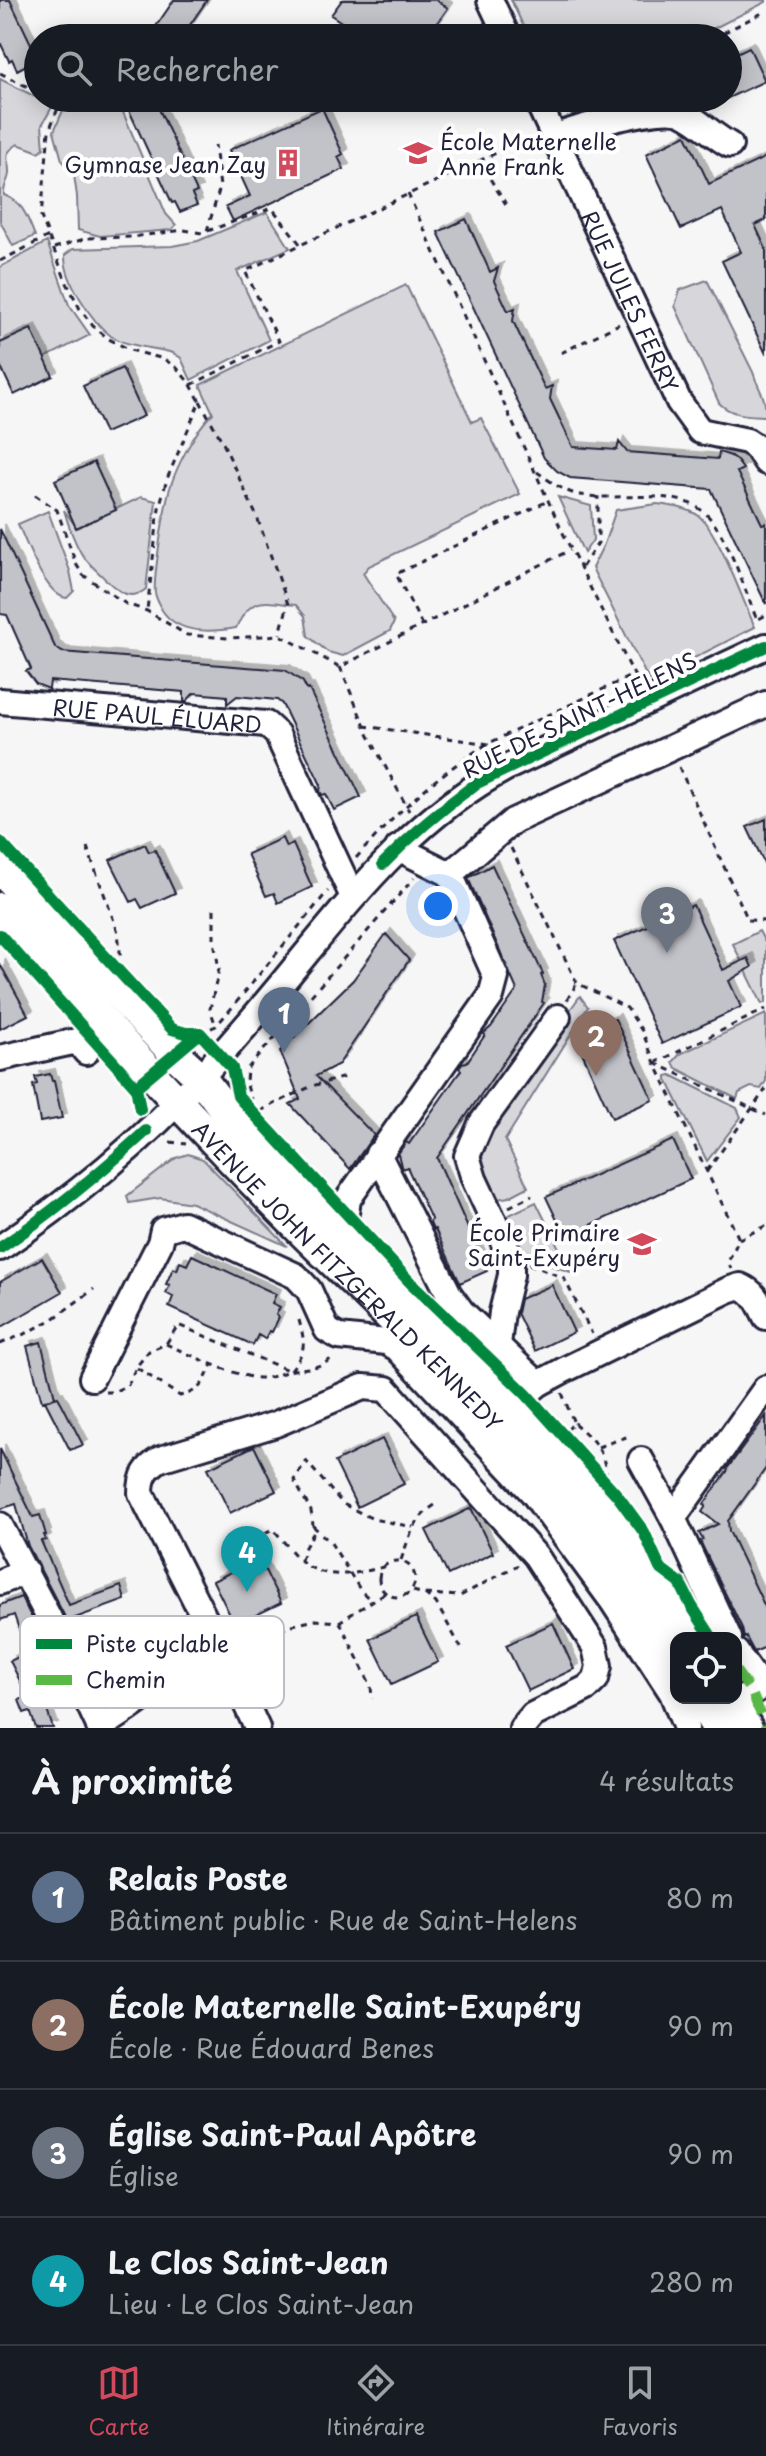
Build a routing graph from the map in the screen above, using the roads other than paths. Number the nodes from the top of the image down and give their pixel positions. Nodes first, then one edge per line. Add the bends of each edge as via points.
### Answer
1 (490, 0) edge
2 (501, 24) edge
3 (543, 112) edge
4 (627, 112) edge
5 (659, 112) edge
6 (690, 112) edge
7 (623, 118) junction
8 (552, 132) junction
9 (730, 145) dead end
10 (766, 462) edge
11 (766, 646) edge
12 (0, 701) edge
13 (766, 704) edge
14 (398, 848) junction
15 (0, 869) edge
16 (450, 874) junction
17 (353, 897) junction
18 (0, 908) edge
19 (558, 1017) dead end
20 (86, 1052) dead end
21 (0, 1058) edge
22 (201, 1078) junction
23 (177, 1101) junction
24 (378, 1154) junction
25 (343, 1234) junction
26 (0, 1248) edge
27 (766, 1317) edge
28 (498, 1345) junction
29 (92, 1378) road end
30 (546, 1379) junction
31 (766, 1388) edge
32 (512, 1407) junction
33 (641, 1460) dead end
34 (673, 1518) junction
35 (0, 1525) edge
36 (566, 1539) junction
37 (536, 1556) junction
38 (26, 1571) junction
39 (0, 1582) edge
40 (48, 1616) edge
41 (203, 1616) edge
42 (690, 1632) edge
43 (726, 1632) edge
44 (670, 1649) edge
45 (742, 1660) edge
46 (764, 1689) edge
47 (711, 1704) edge
48 (91, 1708) edge
49 (133, 1708) edge
50 (248, 1708) edge
51 (732, 1715) edge
52 (100, 1728) edge
53 (257, 1728) edge
54 (522, 1728) edge
55 (686, 1728) edge

1 - 2 street
3 - 8 street, RUE JULES FERRY
4 - 7 street
5 - 7 street
6 - 9 street
7 - 8 street
8 - 10 street, RUE JULES FERRY via 679,402 700,431 747,441
11 - 14 street, RUE DE SAINT-HELENS via 477,783
12 - 17 street, RUE PAUL ÉLUARD via 266,724 277,734
13 - 16 street via 513,821
14 - 16 street
14 - 17 street, RUE DE SAINT-HELENS
15 - 22 main road, AVENUE JOHN FITZGERALD KENNEDY
16 - 24 street via 496,977 491,996
17 - 22 street, RUE DE SAINT-HELENS
18 - 23 main road, AVENUE JOHN FITZGERALD KENNEDY
19 - 28 street via 481,1124 467,1156 511,1258
20 - 21 street via 77,1041
22 - 23 street, RUE DE SAINT-HELENS
22 - 25 main road, AVENUE JOHN FITZGERALD KENNEDY
23 - 26 street, RUE DE SAINT-HELENS via 108,1166
23 - 44 main road, AVENUE JOHN FITZGERALD KENNEDY via 520,1448 590,1534
24 - 25 street via 348,1199
24 - 28 street via 449,1294
25 - 32 main road, AVENUE JOHN FITZGERALD KENNEDY
27 - 30 street via 755,1296 740,1286
28 - 30 street
29 - 36 street via 163,1230 183,1224 296,1276 309,1290 327,1330 339,1337 368,1338 397,1348 533,1493
30 - 32 street
31 - 34 street
32 - 42 main road, AVENUE JOHN FITZGERALD KENNEDY via 579,1482
33 - 34 street
34 - 43 street
35 - 38 street
36 - 37 street
36 - 55 street via 672,1693
37 - 41 street via 386,1389 363,1387 276,1424 160,1459 149,1467 141,1493
37 - 54 street via 595,1647 599,1666 587,1688 533,1715
38 - 39 street
38 - 40 street
45 - 46 street
46 - 51 street via 740,1698
47 - 51 main road
48 - 52 street
49 - 52 street
50 - 53 street

